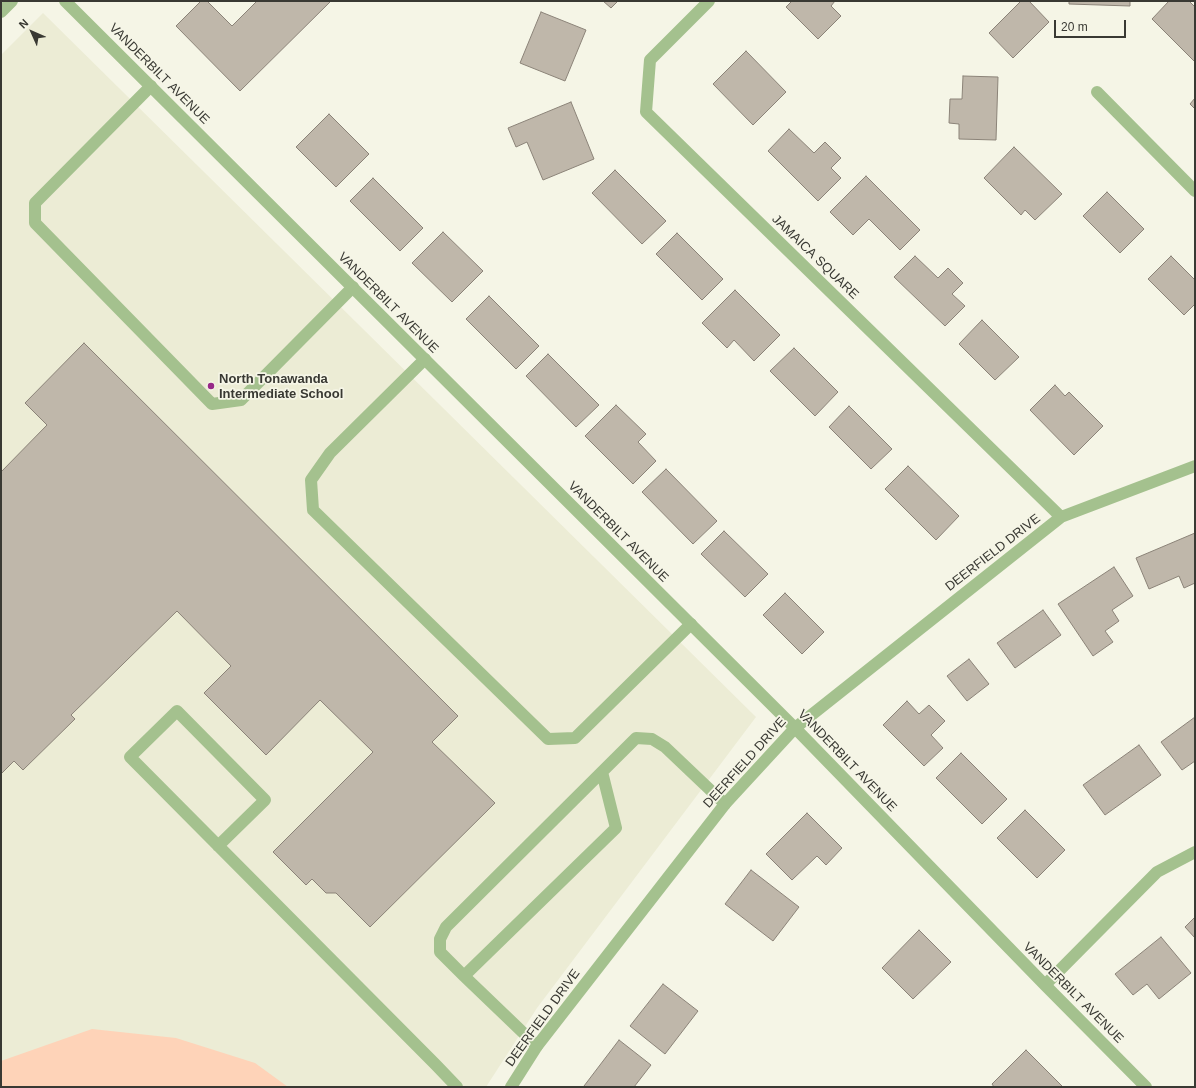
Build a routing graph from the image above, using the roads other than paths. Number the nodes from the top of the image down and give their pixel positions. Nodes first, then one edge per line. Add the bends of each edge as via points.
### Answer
1 (12, 1) edge
2 (65, 1) edge
3 (709, 1) edge
4 (1, 12) edge
5 (151, 86) junction
6 (1097, 92) dead end
7 (1195, 191) edge
8 (353, 288) junction
9 (425, 359) junction
10 (1195, 466) edge
11 (1061, 518) junction
12 (691, 624) junction
13 (795, 728) junction
14 (602, 772) junction
15 (725, 804) junction
16 (218, 846) junction
17 (1195, 852) edge
18 (464, 976) junction
19 (1045, 985) junction
20 (537, 1046) junction
21 (457, 1087) edge
22 (511, 1087) edge
23 (1146, 1087) edge

1 - 4 street
2 - 5 street, VANDERBILT AVENUE
3 - 11 street, JAMAICA SQUARE via 650,60 646,112
5 - 8 street, VANDERBILT AVENUE
5 - 8 street via 35,203 35,223 212,404 241,400
6 - 7 street
8 - 9 street, VANDERBILT AVENUE
9 - 12 street, VANDERBILT AVENUE
9 - 12 street via 330,453 312,480 313,510 548,739 575,738
10 - 11 street, DEERFIELD DRIVE
11 - 13 street, DEERFIELD DRIVE
12 - 13 street, VANDERBILT AVENUE
13 - 15 street, DEERFIELD DRIVE
13 - 19 street, VANDERBILT AVENUE
14 - 15 street via 636,738 652,739 666,747
14 - 18 street via 616,828
14 - 18 street via 446,927 440,939 440,952
15 - 20 street, DEERFIELD DRIVE
16 - 16 street via 130,757 178,711 265,800
16 - 21 street
17 - 19 street via 1157,872
18 - 20 street
19 - 23 street, VANDERBILT AVENUE
20 - 22 street, DEERFIELD DRIVE

